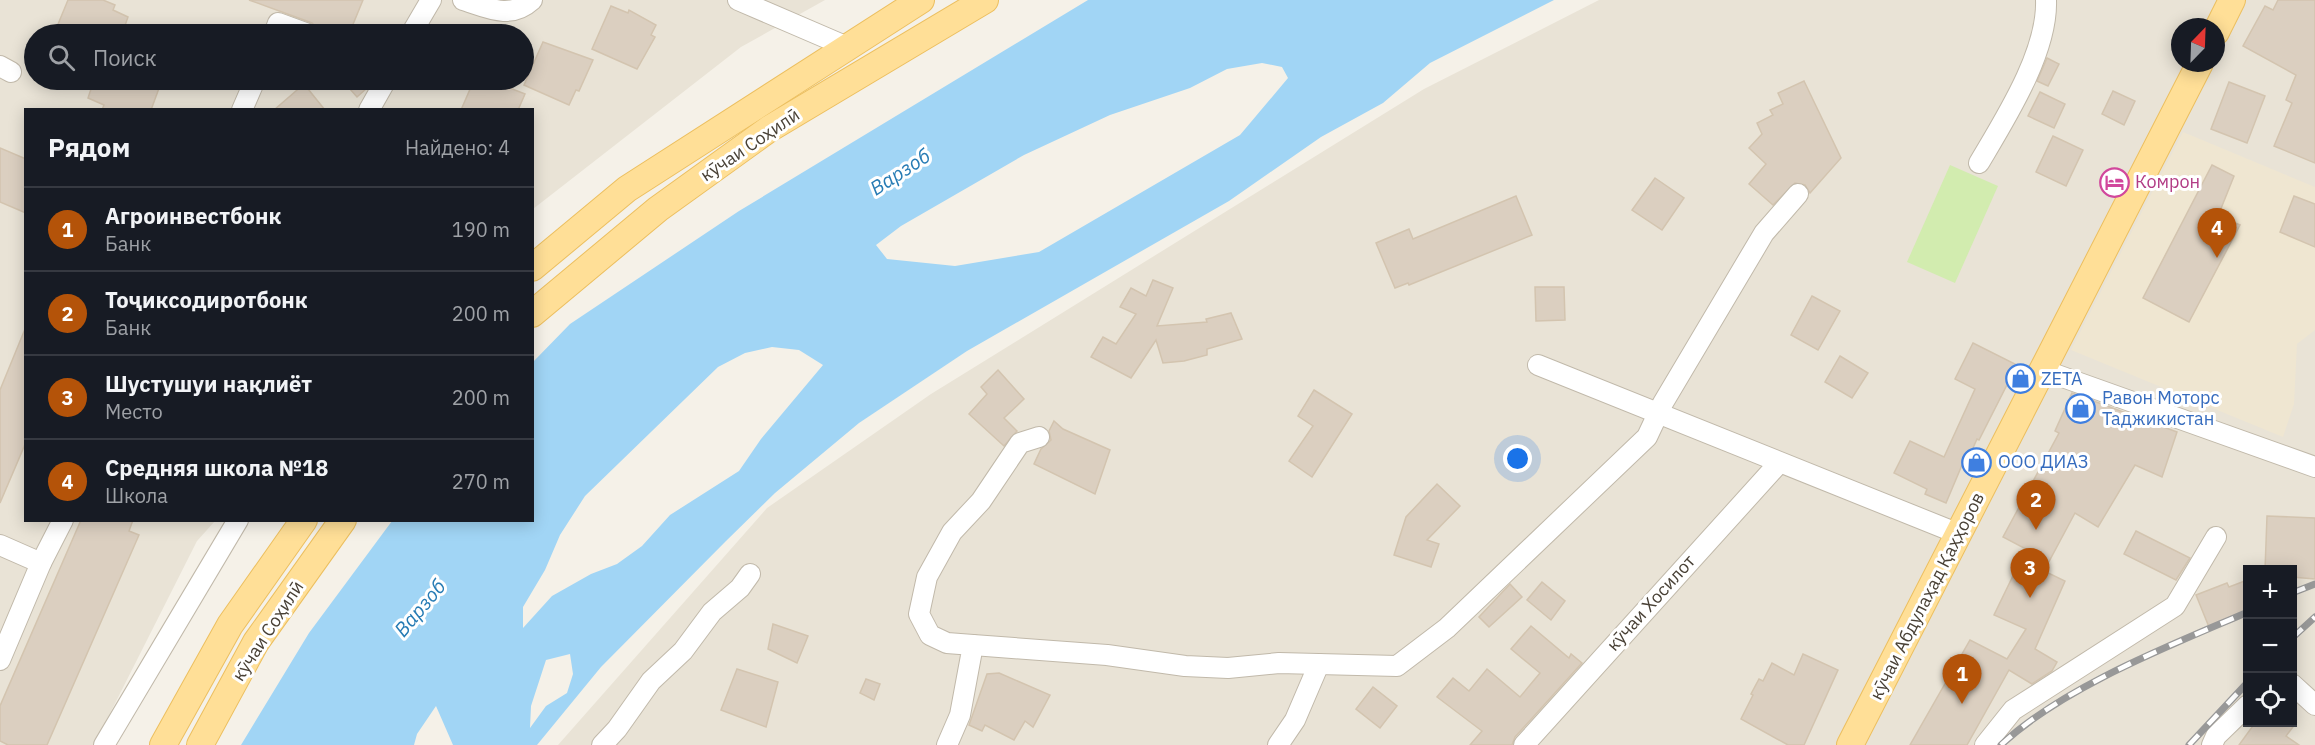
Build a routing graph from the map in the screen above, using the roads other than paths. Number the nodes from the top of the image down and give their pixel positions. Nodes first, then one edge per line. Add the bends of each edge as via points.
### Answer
1 (431, 0) edge
2 (463, 0) edge
3 (532, 0) edge
4 (738, 0) edge
5 (921, 0) edge
6 (985, 0) edge
7 (2046, 0) edge
8 (2232, 0) edge
9 (2223, 18) edge
10 (417, 24) edge
11 (845, 46) junction
12 (2195, 72) edge
13 (251, 90) edge
14 (380, 90) edge
15 (243, 108) edge
16 (370, 108) edge
17 (1979, 163) dead end
18 (1798, 194) dead end
19 (534, 266) edge
20 (534, 313) edge
21 (1538, 365) dead end
22 (2043, 370) junction
23 (1658, 411) junction
24 (1040, 437) dead end
25 (1779, 463) junction
26 (2315, 467) edge
27 (62, 522) edge
28 (237, 522) edge
29 (303, 522) edge
30 (342, 522) edge
31 (1959, 534) junction
32 (2216, 537) dead end
33 (0, 545) edge
34 (41, 563) junction
35 (750, 574) dead end
36 (973, 645) junction
37 (0, 660) edge
38 (1319, 664) junction
39 (2297, 689) edge
40 (2315, 705) edge
41 (2243, 709) edge
42 (104, 745) edge
43 (163, 745) edge
44 (200, 745) edge
45 (602, 745) edge
46 (948, 745) edge
47 (1278, 745) edge
48 (1524, 745) edge
49 (1850, 745) edge
50 (1985, 745) edge
51 (2211, 745) edge

1 - 10 street
2 - 3 street via 498,12 514,12
4 - 11 street
5 - 11 main road, кӯчаи Соҳилӣ
6 - 20 main road, кӯчаи Соҳилӣ via 769,129 658,208
7 - 17 street via 2047,19 2017,99
8 - 9 main road
11 - 19 main road, кӯчаи Соҳилӣ via 627,189
12 - 22 main road, кӯчаи Абдулаҳад Қаҳҳоров
13 - 15 street
14 - 16 street
18 - 23 street via 1764,233
21 - 23 street
22 - 26 street
22 - 31 main road, кӯчаи Абдулаҳад Қаҳҳоров
23 - 25 street
23 - 38 street via 1647,436 1447,628 1397,666
24 - 36 street via 1020,443 981,501 952,532 927,577 919,614 930,635 947,643
25 - 31 street
25 - 48 street, кӯчаи Хосилот
27 - 34 street
28 - 42 street
29 - 43 main road, кӯчаи Соҳилӣ via 230,625
30 - 44 main road, кӯчаи Соҳилӣ via 256,642
31 - 49 main road, кӯчаи Абдулаҳад Қаҳҳоров
32 - 50 street via 2175,606 2013,711
33 - 34 street
34 - 37 street
35 - 45 street via 712,612 683,651 651,681
36 - 38 street via 1107,655 1185,666
36 - 46 street via 960,715
38 - 47 street via 1295,720
39 - 40 street
41 - 51 street

